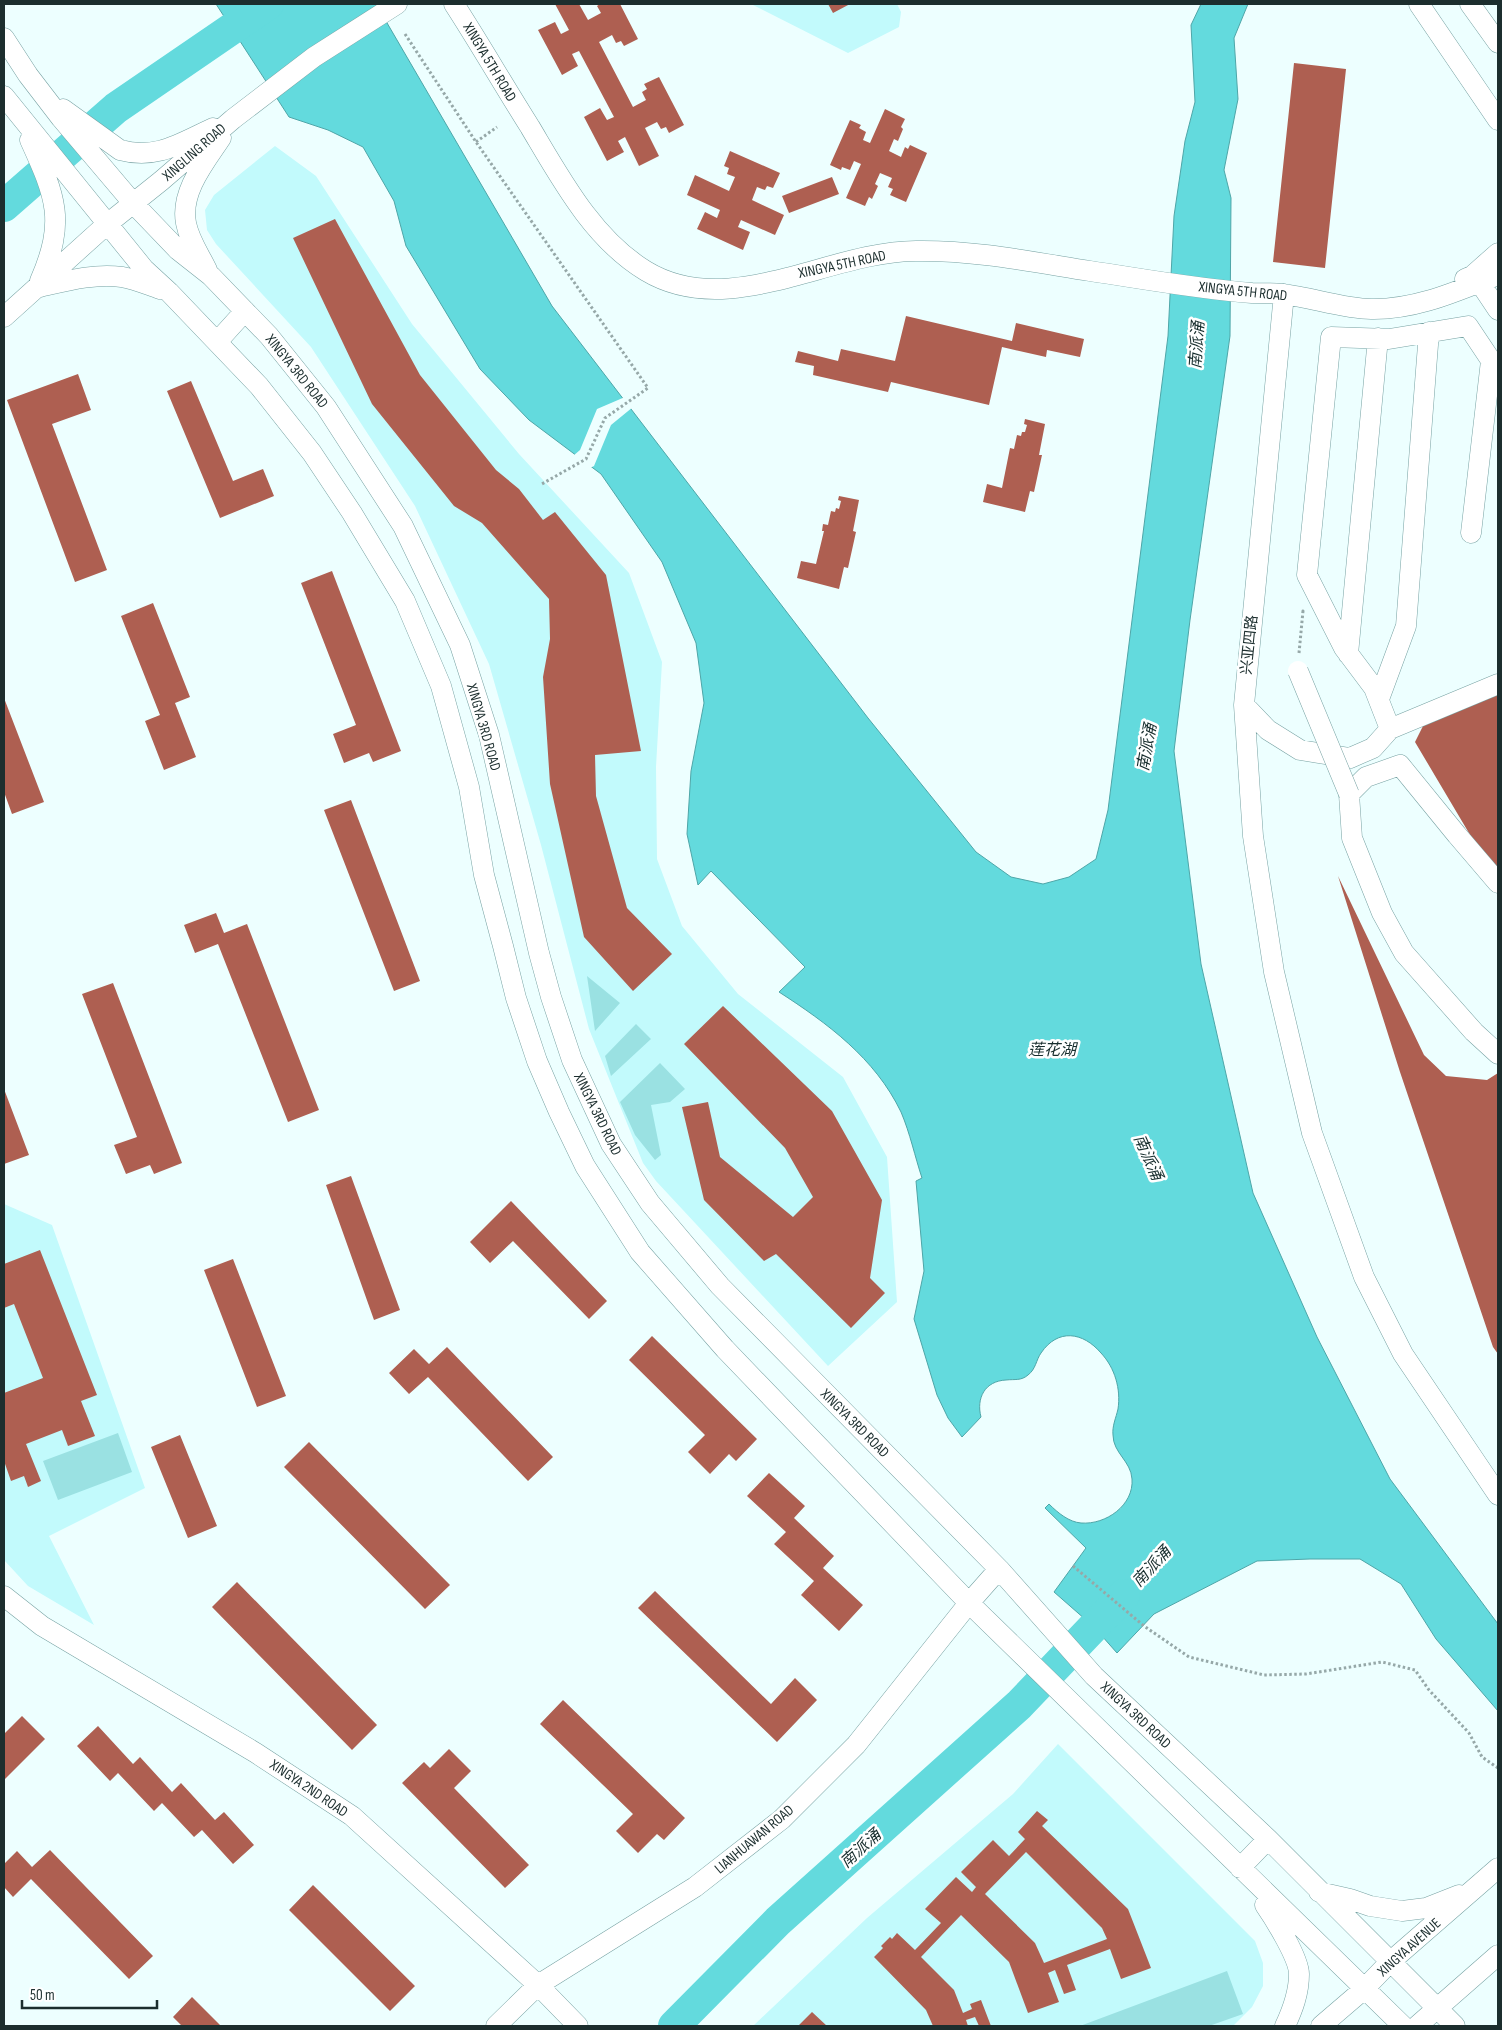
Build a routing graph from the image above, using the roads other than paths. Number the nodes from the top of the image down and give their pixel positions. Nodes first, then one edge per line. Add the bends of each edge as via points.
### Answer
1 (397, 4) edge
2 (454, 4) edge
3 (1418, 4) edge
4 (1470, 4) edge
5 (4, 38) edge
6 (1498, 43) edge
7 (28, 76) junction
8 (4, 96) edge
9 (64, 114) junction
10 (233, 119) junction
11 (1498, 120) edge
12 (35, 139) junction
13 (133, 203) junction
14 (106, 225) junction
15 (1498, 254) edge
16 (211, 276) junction
17 (1489, 279) edge
18 (38, 288) junction
19 (169, 292) junction
20 (1284, 294) junction
21 (1370, 310) junction
22 (1498, 310) edge
23 (245, 311) junction
24 (4, 317) edge
25 (1429, 332) junction
26 (1378, 338) junction
27 (217, 342) junction
28 (1495, 366) edge
29 (1471, 533) dead end
30 (1348, 654) junction
31 (1298, 671) road end
32 (1498, 684) edge
33 (1379, 699) junction
34 (1244, 705) junction
35 (1390, 729) junction
36 (1349, 794) junction
37 (1498, 882) edge
38 (1498, 1054) edge
39 (1498, 1495) edge
40 (999, 1569) junction
41 (4, 1596) edge
42 (969, 1603) junction
43 (1268, 1839) junction
44 (1240, 1868) junction
45 (1498, 1868) edge
46 (1475, 1889) junction
47 (1319, 1892) junction
48 (1498, 1955) edge
49 (1390, 1962) junction
50 (538, 1986) junction
51 (1363, 1990) junction
52 (1437, 2008) junction
53 (496, 2026) edge
54 (578, 2026) edge
55 (1285, 2026) edge
56 (1321, 2026) edge
57 (1403, 2026) edge
58 (1417, 2026) edge
59 (1455, 2026) edge

1 - 10 street, XINGLING ROAD via 321,52
2 - 20 street, XINGYA 5TH ROAD via 582,209 610,242 630,259 648,272 679,285 712,290 744,288 867,256 915,250 990,256 1250,293
3 - 11 street
4 - 6 street
5 - 7 street, XINGYA 3RD ROAD
7 - 8 street
7 - 9 street, XINGYA 3RD ROAD
8 - 12 street
9 - 10 street via 120,150 150,154
9 - 13 street, XINGYA 3RD ROAD
10 - 13 street, XINGLING ROAD
10 - 16 street via 189,189 185,222
12 - 14 street, XINGYA 3RD ROAD
12 - 18 street via 55,203 52,251
13 - 14 street, XINGLING ROAD
13 - 16 street, XINGYA 3RD ROAD via 178,250
14 - 18 street, XINGLING ROAD
14 - 19 street, XINGYA 3RD ROAD
15 - 21 street, XINGYA 5TH ROAD via 1472,276 1442,289
16 - 23 street, XINGYA 3RD ROAD
17 - 21 street, XINGYA 5TH ROAD via 1420,304
17 - 22 street
18 - 19 street via 82,278 110,276
18 - 24 street, XINGLING ROAD
19 - 27 street, XINGYA 3RD ROAD
20 - 21 street, XINGYA 5TH ROAD
20 - 34 street, 兴亚四路
23 - 27 street
23 - 40 street, XINGYA 3RD ROAD via 326,407 363,462 403,526 460,645 489,735 551,997 572,1060 610,1144 650,1204 720,1286
25 - 26 street
25 - 28 street via 1468,326
25 - 33 street via 1406,626
26 - 30 street
26 - 30 street via 1331,337 1307,575
27 - 42 street, XINGYA 3RD ROAD via 259,386 312,453 405,601 441,686 469,787 484,874 516,998 537,1061 559,1112 599,1190 640,1252 725,1349
28 - 29 street
30 - 33 street
31 - 36 street, bridge
32 - 35 street
33 - 35 street
34 - 35 street via 1268,730 1300,750 1350,758 1373,748
34 - 39 street, 兴亚四路 via 1253,836 1274,972 1312,1133 1364,1277 1403,1354
36 - 37 street via 1366,777 1400,764
36 - 38 street via 1352,838 1382,913 1404,953 1474,1032
40 - 42 street, LIANHUAWAN ROAD
40 - 43 street, XINGYA 3RD ROAD via 1094,1676
41 - 50 street, XINGYA 2ND ROAD via 42,1626 256,1753 352,1816
42 - 44 street, XINGYA 3RD ROAD
42 - 50 street, LIANHUAWAN ROAD via 856,1745 782,1819 695,1887
43 - 44 street
43 - 47 street, XINGYA 3RD ROAD
44 - 51 street, XINGYA 3RD ROAD
44 - 55 street via 1280,1927 1299,1972 1295,2005
45 - 46 street, XINGYA AVENUE
46 - 47 street via 1426,1908 1402,1911
46 - 49 street, XINGYA AVENUE
47 - 49 street, XINGYA 3RD ROAD
48 - 52 street
49 - 51 street, XINGYA AVENUE
49 - 52 street, XINGYA 3RD ROAD
50 - 53 street, LIANHUAWAN ROAD
50 - 54 street, XINGYA 2ND ROAD
51 - 56 street, XINGYA AVENUE
51 - 57 street, XINGYA 3RD ROAD
52 - 58 street
52 - 59 street, XINGYA 3RD ROAD

